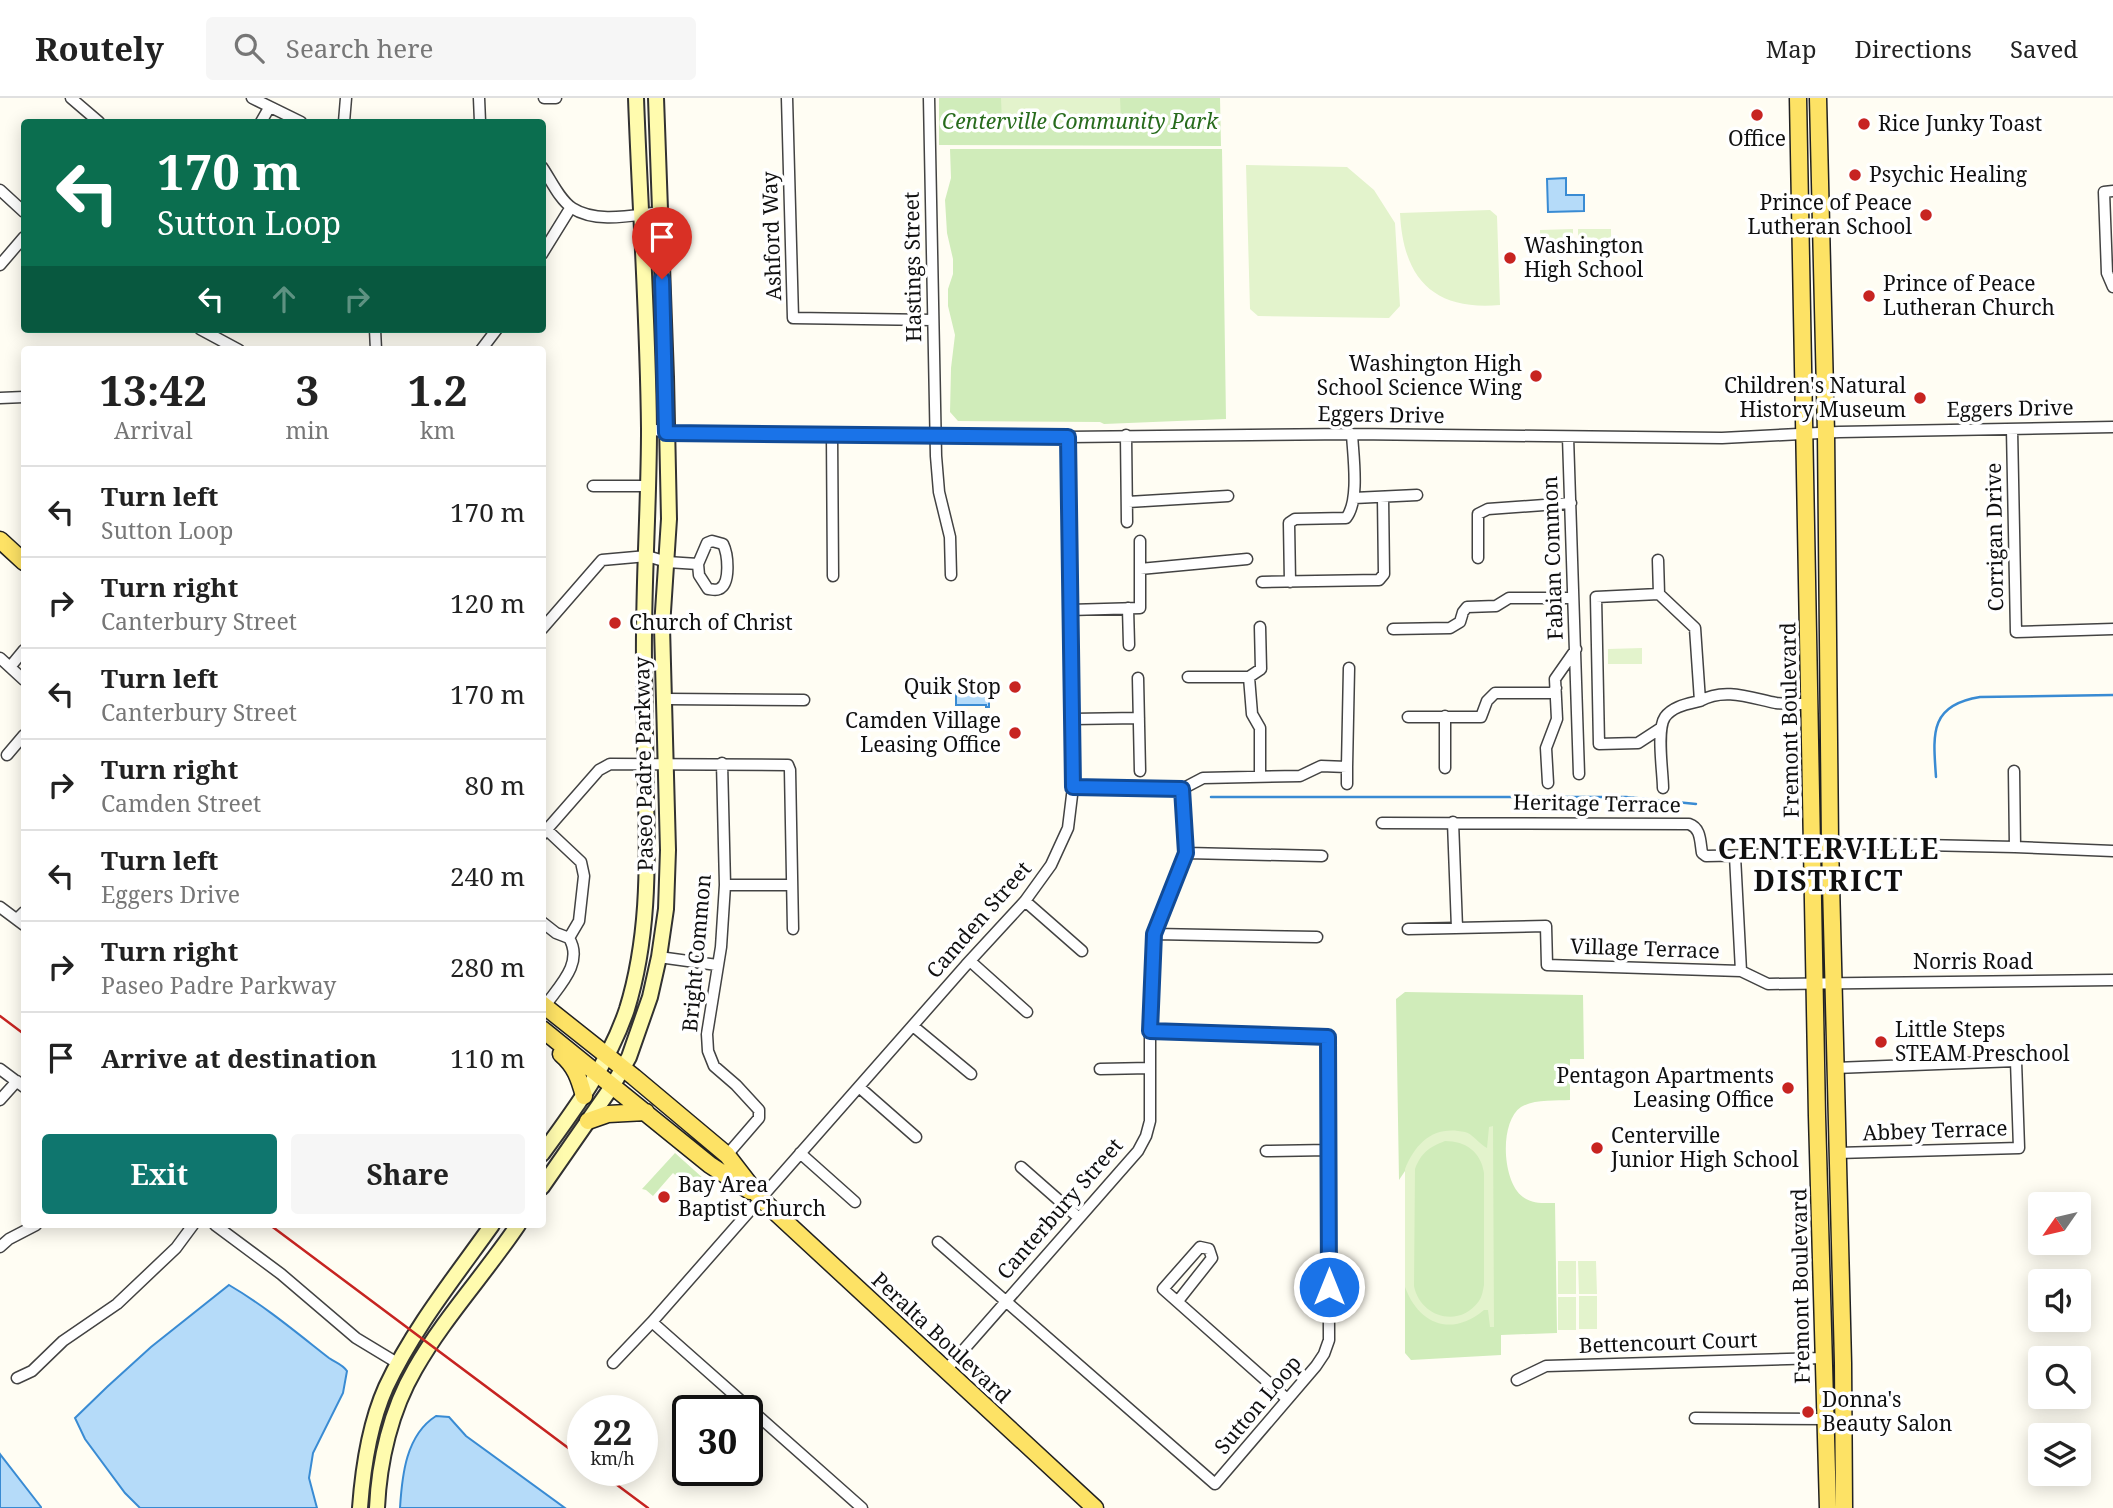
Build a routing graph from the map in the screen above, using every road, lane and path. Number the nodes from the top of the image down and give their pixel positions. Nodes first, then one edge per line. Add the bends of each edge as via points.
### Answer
1 (71, 98) edge
2 (252, 98) edge
3 (346, 98) edge
4 (479, 98) edge
5 (544, 98) edge
6 (556, 98) edge
7 (636, 98) edge
8 (656, 98) edge
9 (787, 98) edge
10 (929, 98) edge
11 (1798, 98) edge
12 (1818, 98) edge
13 (269, 108) junction
14 (96, 119) edge
15 (263, 119) edge
16 (294, 119) edge
17 (344, 119) edge
18 (480, 119) edge
19 (546, 174) edge
20 (0, 190) edge
21 (2109, 191) edge
22 (1820, 201) junction
23 (1800, 203) junction
24 (571, 207) junction
25 (21, 209) edge
26 (661, 212) junction
27 (640, 214) junction
28 (21, 240) edge
29 (546, 248) edge
30 (0, 265) edge
31 (2113, 287) edge
32 (933, 320) junction
33 (207, 333) edge
34 (232, 346) edge
35 (21, 397) edge
36 (0, 398) edge
37 (2113, 427) edge
38 (649, 428) junction
39 (2012, 429) junction
40 (1826, 432) junction
41 (666, 433) junction
42 (832, 434) junction
43 (1352, 434) junction
44 (1805, 434) junction
45 (936, 435) junction
46 (1126, 435) junction
47 (1068, 437) junction
48 (1568, 437) junction
49 (593, 486) dead end
50 (648, 486) junction
51 (1417, 495) dead end
52 (1228, 496) dead end
53 (1383, 496) junction
54 (1354, 498) junction
55 (1128, 502) junction
56 (1571, 503) junction
57 (1128, 522) dead end
58 (0, 540) edge
59 (1139, 541) dead end
60 (647, 556) junction
61 (1478, 558) dead end
62 (21, 559) edge
63 (1247, 559) dead end
64 (1658, 560) dead end
65 (667, 562) junction
66 (698, 564) junction
67 (1140, 569) junction
68 (951, 575) dead end
69 (833, 576) dead end
70 (1262, 582) dead end
71 (1290, 582) junction
72 (1659, 594) junction
73 (1573, 598) junction
74 (1128, 608) junction
75 (1069, 610) junction
76 (546, 624) edge
77 (1260, 627) dead end
78 (1393, 629) dead end
79 (2113, 629) edge
80 (1129, 645) dead end
81 (1576, 649) junction
82 (21, 653) edge
83 (0, 658) edge
84 (9, 667) junction
85 (1349, 668) dead end
86 (21, 677) edge
87 (1188, 677) dead end
88 (1249, 677) junction
89 (1138, 678) dead end
90 (1556, 688) junction
91 (666, 699) junction
92 (804, 700) dead end
93 (1700, 701) junction
94 (1810, 704) junction
95 (1445, 716) junction
96 (1408, 717) dead end
97 (1139, 718) junction
98 (1072, 719) junction
99 (1661, 728) junction
100 (21, 739) edge
101 (7, 755) dead end
102 (646, 763) junction
103 (666, 763) junction
104 (722, 763) junction
105 (1347, 767) junction
106 (1445, 768) dead end
107 (1140, 771) dead end
108 (2014, 771) dead end
109 (1579, 774) dead end
110 (1260, 776) junction
111 (1548, 783) dead end
112 (1347, 784) dead end
113 (1073, 787) junction
114 (1663, 788) dead end
115 (1182, 789) junction
116 (1382, 822) dead end
117 (1453, 822) junction
118 (546, 831) edge
119 (546, 833) edge
120 (1830, 843) junction
121 (2015, 847) junction
122 (1813, 848) junction
123 (2113, 851) edge
124 (1186, 853) junction
125 (1322, 856) dead end
126 (1735, 856) junction
127 (725, 885) junction
128 (791, 885) junction
129 (1025, 901) junction
130 (0, 906) edge
131 (21, 918) edge
132 (546, 925) edge
133 (1457, 928) junction
134 (793, 929) dead end
135 (1408, 929) dead end
136 (1154, 934) junction
137 (569, 937) junction
138 (1317, 937) dead end
139 (1082, 951) dead end
140 (659, 957) junction
141 (970, 961) junction
142 (717, 965) junction
143 (1741, 971) junction
144 (2113, 981) edge
145 (1815, 983) junction
146 (1833, 983) junction
147 (546, 1002) edge
148 (546, 1007) edge
149 (1027, 1012) dead end
150 (913, 1026) junction
151 (1150, 1031) junction
152 (546, 1032) edge
153 (546, 1042) edge
154 (608, 1056) junction
155 (623, 1068) junction
156 (1835, 1068) junction
157 (0, 1069) edge
158 (1100, 1069) dead end
159 (1150, 1069) junction
160 (598, 1072) junction
161 (971, 1074) dead end
162 (20, 1084) edge
163 (613, 1085) junction
164 (859, 1087) junction
165 (583, 1096) junction
166 (0, 1100) edge
167 (646, 1112) junction
168 (587, 1121) junction
169 (916, 1137) dead end
170 (546, 1148) edge
171 (1329, 1150) junction
172 (1266, 1151) dead end
173 (800, 1153) junction
174 (1837, 1153) junction
175 (727, 1155) junction
176 (1021, 1167) dead end
177 (546, 1181) edge
178 (760, 1198) junction
179 (855, 1202) dead end
180 (1079, 1218) junction
181 (30, 1228) edge
182 (191, 1228) edge
183 (219, 1228) edge
184 (490, 1228) edge
185 (516, 1228) edge
186 (939, 1242) dead end
187 (0, 1247) edge
188 (1006, 1300) junction
189 (1178, 1301) junction
190 (652, 1322) junction
191 (1824, 1358) junction
192 (613, 1363) dead end
193 (399, 1364) junction
194 (945, 1371) junction
195 (17, 1378) dead end
196 (1517, 1380) dead end
197 (1287, 1399) junction
198 (1695, 1418) dead end
199 (1826, 1419) junction
200 (360, 1508) edge
201 (377, 1508) edge
202 (862, 1508) edge
203 (1095, 1508) edge
204 (1828, 1508) edge
205 (1844, 1508) edge

1 - 14 street
2 - 13 street
3 - 17 street
4 - 18 street
5 - 6 street
7 - 27 main road, Paseo Padre Parkway
8 - 26 main road, Paseo Padre Parkway
9 - 32 street, Ashford Way via 793,318
10 - 32 street, Hastings Street
11 - 23 main road, Fremont Boulevard
12 - 22 main road, Fremont Boulevard
13 - 15 street
13 - 16 street
19 - 24 street
20 - 25 street
21 - 31 street via 2107,273
22 - 23 main road
22 - 40 main road, Fremont Boulevard
23 - 44 main road, Fremont Boulevard
24 - 27 street via 603,217
24 - 29 street
26 - 27 street
26 - 41 main road, Paseo Padre Parkway
27 - 38 main road, Paseo Padre Parkway
28 - 30 street
32 - 45 street, Hastings Street
33 - 34 street
35 - 36 street
37 - 39 street, Eggers Drive
38 - 41 street, Eggers Drive
38 - 50 main road, Paseo Padre Parkway
39 - 40 street, Eggers Drive
39 - 79 street, Corrigan Drive via 2016,632
40 - 44 street, Eggers Drive
40 - 120 main road, Fremont Boulevard
41 - 42 street, Eggers Drive
41 - 65 main road, Paseo Padre Parkway
42 - 45 street, Eggers Drive
42 - 69 street
43 - 46 street, Eggers Drive
43 - 48 street, Eggers Drive
43 - 54 street
44 - 48 street, Eggers Drive
44 - 94 main road, Fremont Boulevard
45 - 47 street, Eggers Drive
45 - 68 street, Hastings Street
46 - 47 street, Eggers Drive
46 - 55 street
47 - 75 street, Camden Street
48 - 56 street, Fabian Common
49 - 50 street
50 - 60 main road, Paseo Padre Parkway
51 - 53 street
52 - 55 street
53 - 54 street
53 - 71 street via 1384,574 1379,580
54 - 71 street via 1346,517 1289,523
55 - 57 street
56 - 61 street via 1488,509 1478,514
56 - 73 street, Fabian Common
58 - 62 main road
59 - 67 street
60 - 65 street
60 - 76 street via 602,560
60 - 102 main road, Paseo Padre Parkway
63 - 67 street
64 - 72 street
65 - 66 street
65 - 91 main road, Paseo Padre Parkway via 662,627
66 - 66 street via 707,543 723,544 727,557 722,588 708,589
67 - 74 street via 1140,608
70 - 71 street
72 - 93 street via 1695,628
72 - 99 street via 1596,597 1600,744 1638,743
73 - 78 street via 1509,598 1496,606 1467,607 1460,622 1450,628
73 - 81 street, Fabian Common
74 - 75 street
74 - 80 street
75 - 98 street, Camden Street
77 - 88 street via 1261,669
81 - 90 street via 1555,679
81 - 109 street, Fabian Common
82 - 84 street
83 - 84 street
84 - 86 street
85 - 105 street
87 - 88 street
88 - 110 street via 1252,714 1260,728
89 - 97 street
90 - 95 street via 1552,693 1495,693 1481,717
90 - 111 street via 1557,719 1546,748
91 - 92 street
91 - 103 main road, Paseo Padre Parkway
93 - 94 street via 1737,694
93 - 99 street via 1681,705 1665,716
94 - 122 main road, Fremont Boulevard
95 - 96 street
95 - 106 street
97 - 98 street
97 - 107 street
98 - 113 street, Camden Street
99 - 114 street
100 - 101 street
102 - 103 street
102 - 118 street via 604,767
102 - 154 main road, Paseo Padre Parkway via 645,918 634,982
103 - 104 street
103 - 140 main road, Paseo Padre Parkway via 668,880
104 - 127 street, Bright Common
104 - 128 street via 788,765
105 - 110 street via 1321,766 1300,776
105 - 112 street
108 - 121 street
110 - 115 street via 1203,778
113 - 115 street
113 - 129 street, Camden Street via 1068,828 1051,865
115 - 124 street, Canterbury Street
116 - 117 street, Heritage Terrace
117 - 126 street, Heritage Terrace via 1689,824 1699,831 1706,856
117 - 133 street
119 - 137 street via 581,862 579,921
120 - 121 street, Heritage Terrace
120 - 122 street, Heritage Terrace
120 - 146 main road, Fremont Boulevard
121 - 123 street, Heritage Terrace
122 - 126 street, Heritage Terrace
122 - 145 main road, Fremont Boulevard
124 - 125 street
124 - 136 street, Canterbury Street
126 - 143 street
127 - 128 street
127 - 142 street, Bright Common
128 - 134 street
129 - 139 street
129 - 141 street, Camden Street
130 - 131 street
132 - 137 street
133 - 135 street, Village Terrace
133 - 143 street, Village Terrace via 1546,926 1547,965
136 - 138 street
136 - 151 street, Canterbury Street
137 - 147 street via 575,957
140 - 142 street
140 - 155 main road, Paseo Padre Parkway via 644,1016
141 - 149 street
141 - 150 street, Camden Street
142 - 175 street, Bright Common via 708,1051 714,1066 759,1110 757,1122
143 - 145 street, Village Terrace via 1768,984
144 - 146 street, Norris Road
145 - 146 street, Village Terrace
145 - 191 main road, Fremont Boulevard
146 - 156 main road, Fremont Boulevard
148 - 154 main road, Peralta Boulevard
150 - 161 street
150 - 164 street, Camden Street
151 - 159 street, Canterbury Street
151 - 171 street, Sutton Loop via 1328,1037
152 - 160 main road, Peralta Boulevard
153 - 165 main road via 572,1063
154 - 155 main road, Peralta Boulevard
154 - 160 main road, Paseo Padre Parkway
155 - 163 main road, Paseo Padre Parkway
155 - 175 main road, Peralta Boulevard
156 - 174 main road, Fremont Boulevard
156 - 174 street, Abbey Terrace via 2016,1061 2019,1148
157 - 162 street
158 - 159 street
159 - 180 street, Canterbury Street via 1146,1136
160 - 163 main road, Peralta Boulevard
160 - 165 main road, Paseo Padre Parkway
162 - 166 street
163 - 167 main road, Peralta Boulevard
163 - 168 main road, Paseo Padre Parkway
164 - 169 street
164 - 173 street, Camden Street
165 - 170 main road, Paseo Padre Parkway
167 - 168 main road via 608,1114
167 - 178 main road, Peralta Boulevard via 710,1165
168 - 177 main road, Paseo Padre Parkway
171 - 172 street
171 - 197 street, Sutton Loop via 1329,1340 1316,1366
173 - 178 street, Camden Street
173 - 179 street
174 - 205 main road, Fremont Boulevard
175 - 178 main road, Peralta Boulevard
176 - 180 street
178 - 190 street, Camden Street
178 - 194 main road, Peralta Boulevard
180 - 188 street, Canterbury Street
181 - 187 street
182 - 195 street via 117,1304
183 - 193 street via 356,1338
184 - 193 main road
185 - 201 main road via 414,1370 386,1444
186 - 188 street
188 - 194 street, Canterbury Street
188 - 197 street, Sutton Loop via 1215,1484
189 - 189 street via 1212,1258 1209,1249 1200,1247 1163,1289
189 - 197 street
190 - 192 street, Camden Street
190 - 202 street
191 - 196 street, Bettencourt Court via 1546,1366
191 - 199 main road, Fremont Boulevard
193 - 200 main road via 377,1411 366,1453
194 - 203 main road, Peralta Boulevard
198 - 199 street
199 - 204 main road, Fremont Boulevard

